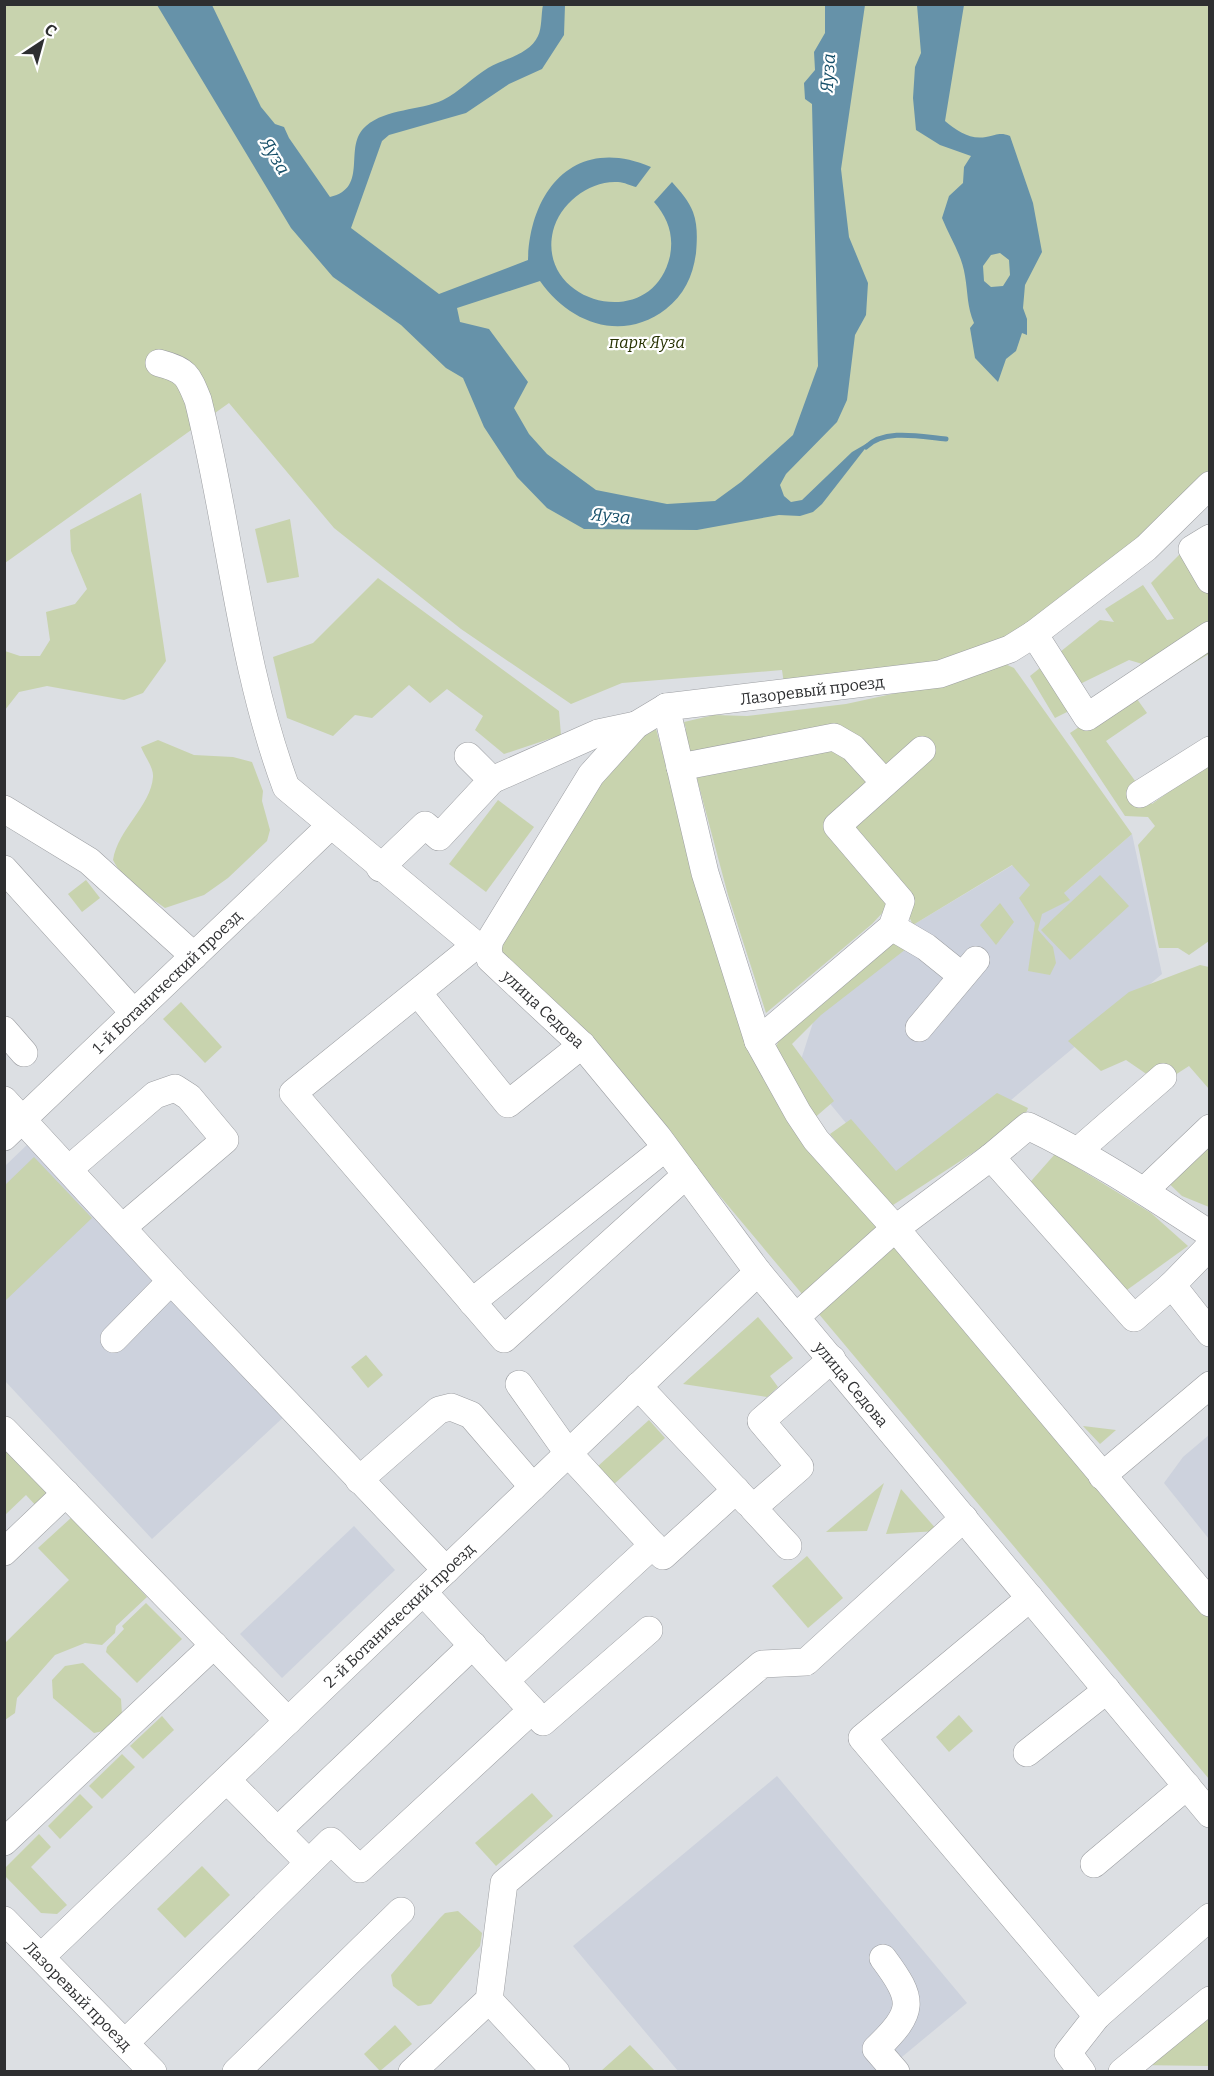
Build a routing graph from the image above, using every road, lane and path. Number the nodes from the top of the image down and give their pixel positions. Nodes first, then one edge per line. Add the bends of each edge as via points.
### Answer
1 (159, 363) dead end
2 (1209, 485) edge
3 (1209, 538) edge
4 (1209, 580) edge
5 (1034, 634) junction
6 (1206, 645) edge
7 (666, 707) junction
8 (636, 725) junction
9 (922, 750) dead end
10 (1209, 750) edge
11 (468, 756) dead end
12 (680, 767) junction
13 (492, 780) junction
14 (884, 782) junction
15 (1140, 794) dead end
16 (4, 809) edge
17 (330, 826) junction
18 (380, 868) junction
19 (4, 869) edge
20 (892, 927) junction
21 (485, 951) junction
22 (195, 956) junction
23 (418, 993) junction
24 (134, 1013) junction
25 (919, 1028) dead end
26 (4, 1030) edge
27 (758, 1041) junction
28 (582, 1045) junction
29 (24, 1053) dead end
30 (1163, 1077) dead end
31 (4, 1100) edge
32 (13, 1128) edge
33 (1209, 1128) edge
34 (666, 1148) junction
35 (1079, 1150) junction
36 (991, 1157) junction
37 (69, 1169) junction
38 (686, 1175) junction
39 (1145, 1190) junction
40 (123, 1227) junction
41 (896, 1229) junction
42 (1209, 1234) edge
43 (1209, 1246) edge
44 (758, 1272) junction
45 (171, 1281) junction
46 (1172, 1285) junction
47 (472, 1302) junction
48 (796, 1317) junction
49 (1209, 1333) edge
50 (114, 1339) dead end
51 (832, 1359) junction
52 (519, 1384) dead end
53 (1209, 1385) edge
54 (638, 1386) junction
55 (4, 1430) edge
56 (568, 1453) junction
57 (1102, 1476) junction
58 (359, 1480) junction
59 (533, 1487) junction
60 (66, 1493) junction
61 (744, 1499) junction
62 (964, 1518) junction
63 (653, 1545) junction
64 (788, 1546) dead end
65 (4, 1552) edge
66 (446, 1570) junction
67 (423, 1592) junction
68 (1030, 1598) junction
69 (1209, 1603) edge
70 (649, 1630) dead end
71 (214, 1645) junction
72 (473, 1645) junction
73 (506, 1680) junction
74 (1107, 1690) junction
75 (532, 1710) junction
76 (288, 1721) junction
77 (1027, 1753) dead end
78 (227, 1780) junction
79 (1187, 1786) junction
80 (1209, 1814) edge
81 (278, 1831) junction
82 (4, 1842) edge
83 (308, 1862) junction
84 (1094, 1864) dead end
85 (401, 1911) dead end
86 (1209, 1917) edge
87 (4, 1920) edge
88 (41, 1958) junction
89 (883, 1958) dead end
90 (489, 2000) junction
91 (1209, 2000) edge
92 (1097, 2016) junction
93 (125, 2043) junction
94 (1082, 2071) edge
95 (153, 2072) edge
96 (236, 2072) edge
97 (412, 2072) edge
98 (556, 2072) edge
99 (896, 2072) edge
100 (1122, 2072) edge

1 - 17 street, улица Седова via 178,368 189,378 198,400 273,754 286,787
2 - 5 street, Лазоревый проезд via 1146,548
3 - 4 street via 1192,549
5 - 6 street via 1087,717
5 - 7 street, Лазоревый проезд via 1010,649 940,674
7 - 8 street, Лазоревый проезд
7 - 12 street
8 - 13 street via 598,733
8 - 21 street, Лазоревый проезд via 591,775
9 - 14 street
10 - 15 street
11 - 13 street
12 - 14 street via 834,737 853,748
12 - 27 street via 705,873
13 - 18 street via 439,837 425,825
14 - 20 street via 837,826 900,901
16 - 22 street via 89,861
17 - 18 street, улица Седова
17 - 22 street, 1-й Ботанический проезд
18 - 21 street, улица Седова
19 - 24 street
20 - 25 street via 969,968
20 - 27 street
21 - 23 street
21 - 28 street, улица Седова
22 - 24 street, 1-й Ботанический проезд
23 - 28 street via 508,1104
23 - 47 street via 293,1094
24 - 32 street, 1-й Ботанический проезд
26 - 29 street
27 - 41 street via 816,1140
28 - 34 street, улица Седова
30 - 35 street
31 - 32 street
32 - 37 street
33 - 39 street
34 - 38 street, улица Седова
34 - 47 street
35 - 36 street via 1028,1126
35 - 39 street
36 - 41 street
36 - 46 street via 1134,1318
37 - 40 street
37 - 40 street via 155,1095 175,1088 189,1097 225,1140
38 - 44 street, улица Седова
38 - 47 street via 504,1339
39 - 42 street
40 - 45 street
41 - 48 street
41 - 57 street
43 - 46 street
44 - 48 street, улица Седова
44 - 54 street, 2-й Ботанический проезд
45 - 50 street
45 - 58 street
46 - 49 street
48 - 51 street, улица Седова
51 - 61 street via 761,1421 800,1467
51 - 62 street, улица Седова
52 - 56 street
53 - 57 street
54 - 56 street, 2-й Ботанический проезд
54 - 61 street
55 - 60 street
56 - 59 street, 2-й Ботанический проезд
56 - 63 street
57 - 69 street
58 - 59 street via 439,1410 451,1407 471,1415
58 - 66 street
59 - 66 street, 2-й Ботанический проезд
60 - 65 street
60 - 71 street
61 - 63 street via 663,1556
61 - 64 street
62 - 68 street, улица Седова
62 - 90 street via 806,1662 762,1664 504,1883
63 - 73 street
66 - 67 street, 2-й Ботанический проезд
67 - 72 street
67 - 76 street, 2-й Ботанический проезд
68 - 74 street, улица Седова
68 - 92 street via 862,1738
70 - 75 street via 543,1722
71 - 76 street
71 - 82 street
72 - 73 street
72 - 81 street
73 - 75 street
74 - 77 street
74 - 79 street, улица Седова
75 - 83 street via 360,1869 331,1841
76 - 78 street, 2-й Ботанический проезд
78 - 81 street
78 - 88 street, 2-й Ботанический проезд
79 - 80 street, улица Седова
79 - 84 street
81 - 83 street
83 - 93 street
85 - 96 street
86 - 92 street
87 - 88 street, Лазоревый проезд
88 - 93 street, Лазоревый проезд
89 - 99 street via 902,1983 908,2003 900,2026 876,2049
90 - 97 street
90 - 98 street
91 - 100 street
92 - 94 street via 1068,2053
93 - 95 street, Лазоревый проезд

